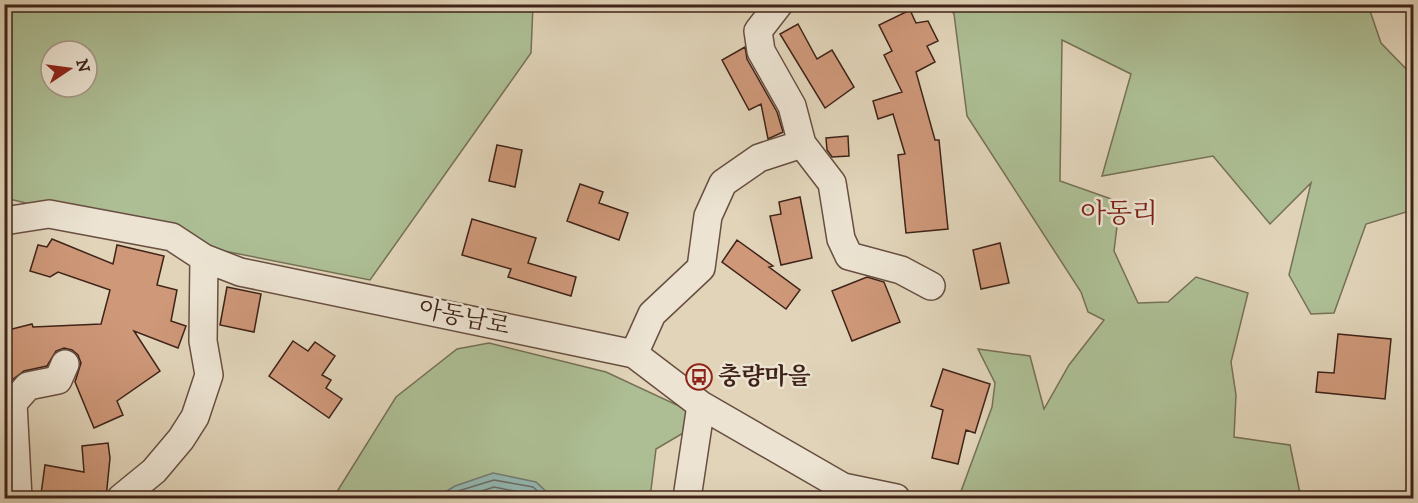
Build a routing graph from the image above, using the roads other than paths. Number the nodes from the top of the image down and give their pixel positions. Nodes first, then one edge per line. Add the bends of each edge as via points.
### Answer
1 (779, 4) edge
2 (802, 144) junction
3 (4, 222) edge
4 (204, 258) junction
5 (931, 286) dead end
6 (634, 354) junction
7 (65, 364) dead end
8 (701, 405) junction
9 (18, 498) edge
10 (121, 498) edge
11 (687, 498) edge
12 (896, 498) edge

1 - 2 street via 758,31 761,51 792,106
2 - 5 street via 832,183 841,239 849,256 901,270
2 - 6 street via 759,158 723,183 708,216 701,268 652,314
3 - 4 street, 아동남로 via 49,214 172,237
4 - 6 street, 아동남로 via 240,272
4 - 10 street via 203,341 209,375 195,417 154,471
6 - 8 street, 아동남로
7 - 9 street via 58,380 28,387 13,403
8 - 11 street
8 - 12 street, 아동남로 via 843,487

